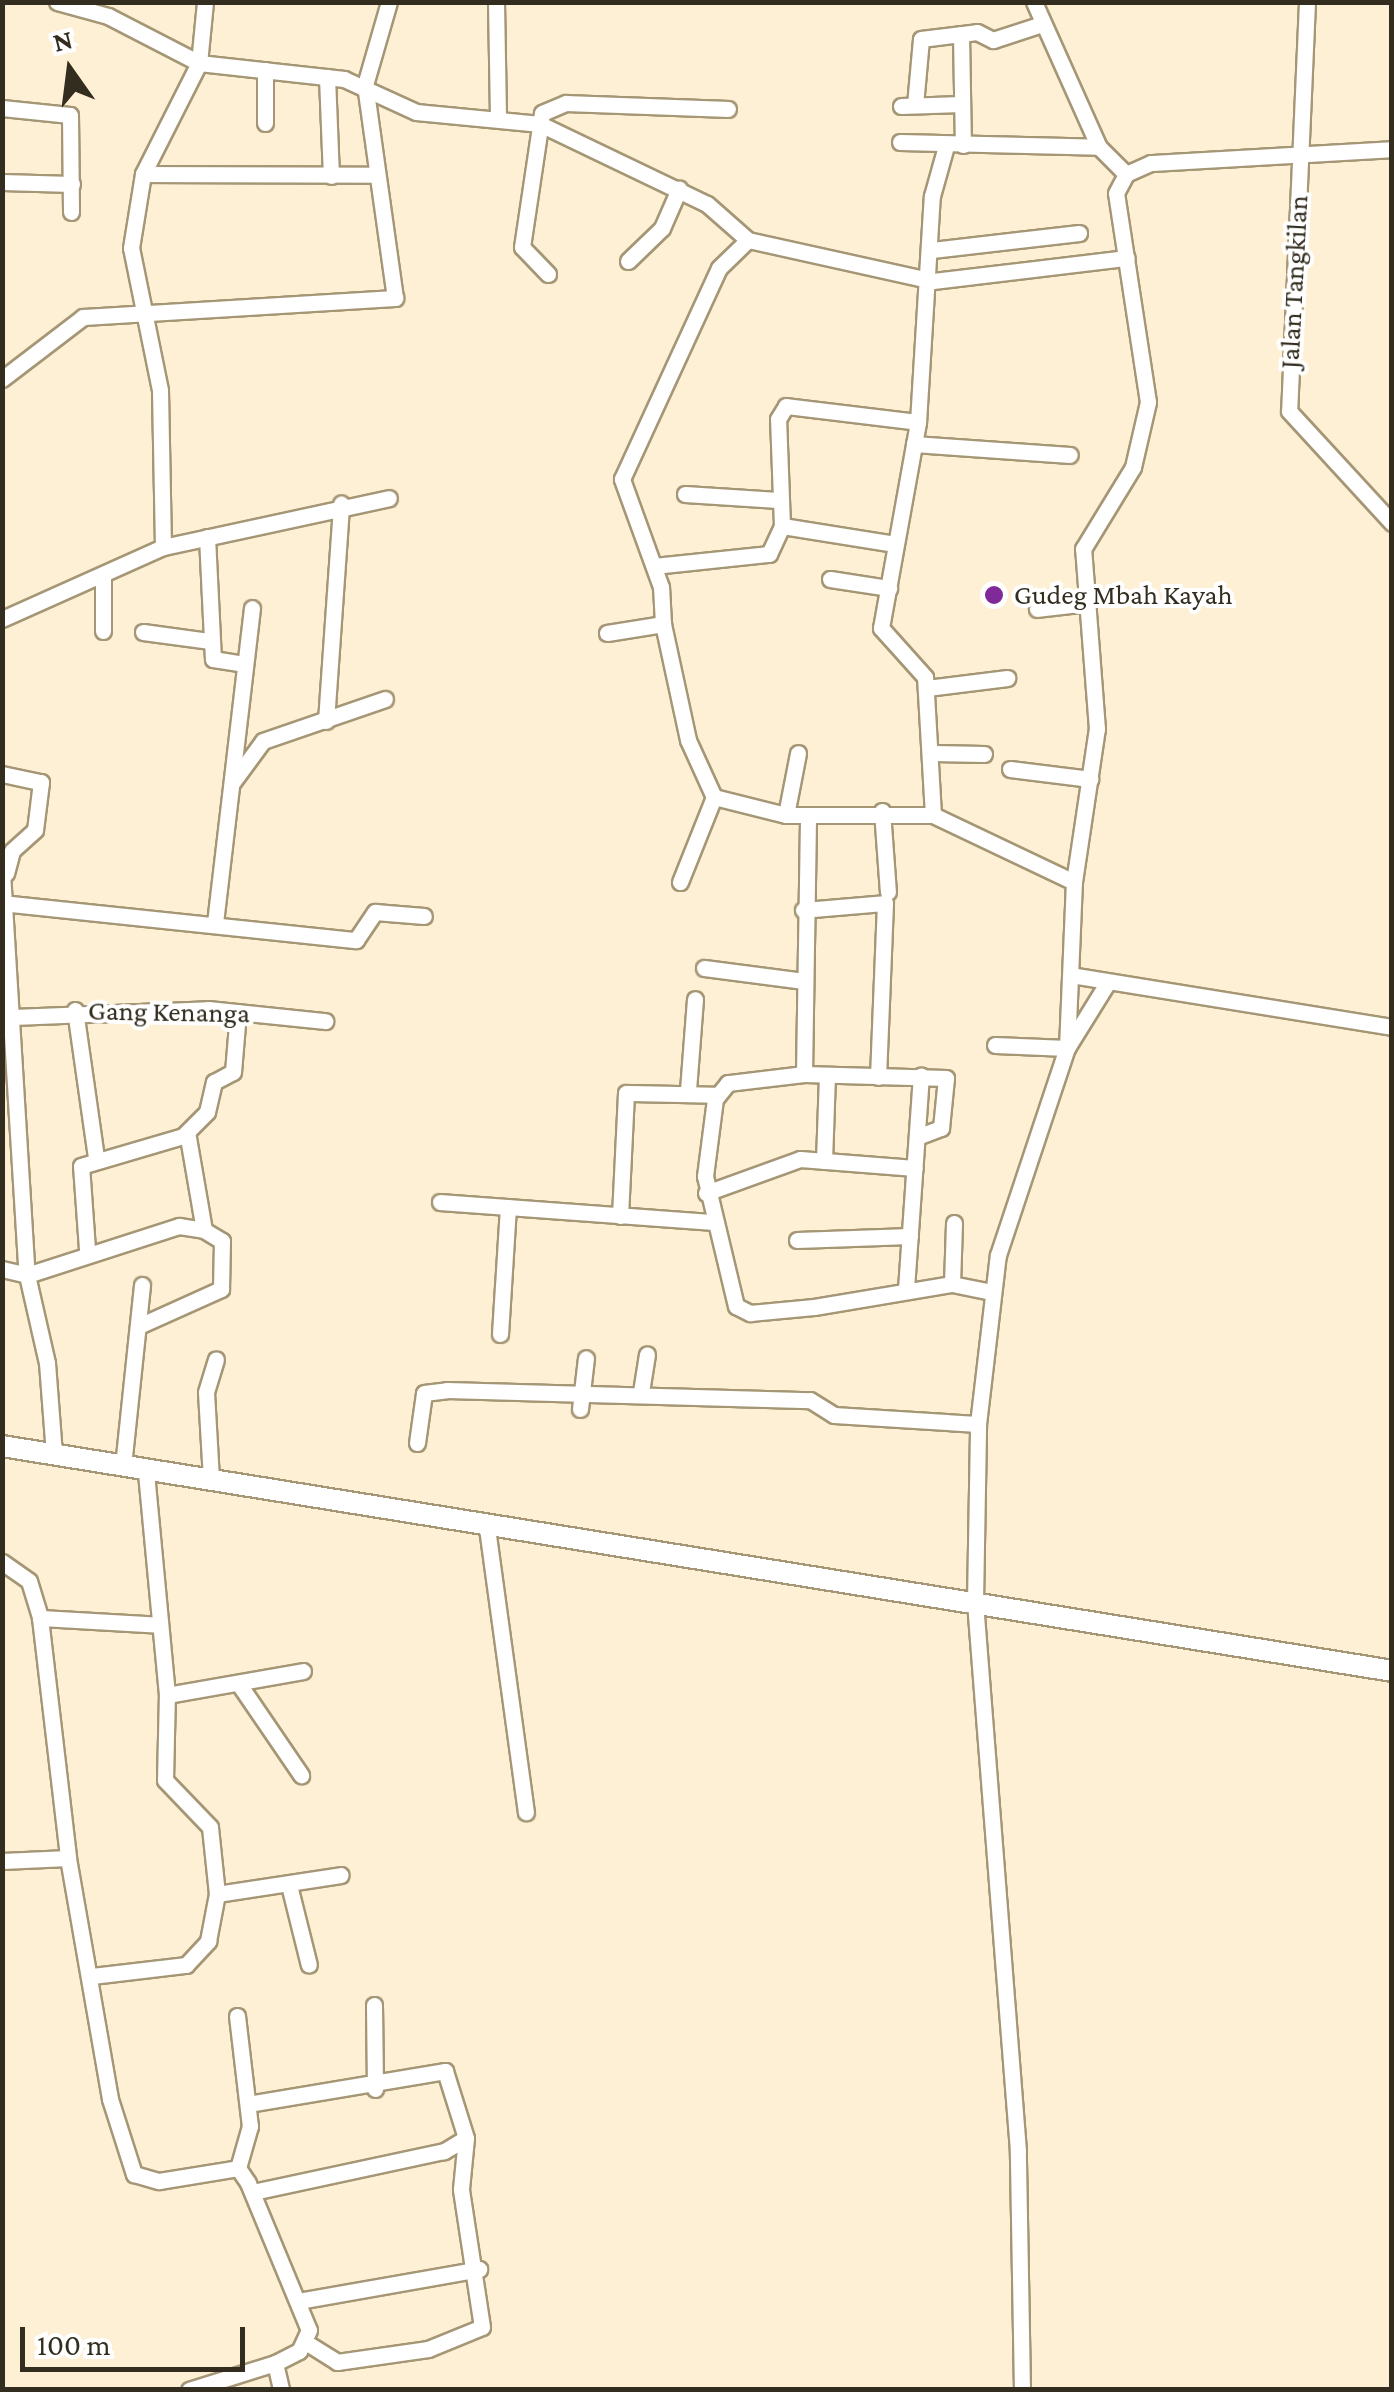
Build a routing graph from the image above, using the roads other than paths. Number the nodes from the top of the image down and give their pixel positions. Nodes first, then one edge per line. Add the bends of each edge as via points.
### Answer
1 (57, 2) edge
2 (205, 2) edge
3 (389, 2) edge
4 (496, 2) edge
5 (1034, 2) edge
6 (1307, 2) edge
7 (1042, 24) junction
8 (961, 34) junction
9 (200, 63) junction
10 (265, 70) junction
11 (327, 77) junction
12 (365, 86) junction
13 (962, 104) junction
14 (2, 108) edge
15 (728, 109) dead end
16 (498, 118) junction
17 (265, 124) dead end
18 (540, 124) junction
19 (900, 142) dead end
20 (963, 145) junction
21 (946, 146) junction
22 (1099, 147) junction
23 (1392, 149) edge
24 (1300, 152) junction
25 (143, 174) junction
26 (1126, 174) junction
27 (378, 175) junction
28 (331, 176) junction
29 (2, 182) edge
30 (72, 184) junction
31 (680, 190) junction
32 (70, 212) dead end
33 (1079, 233) dead end
34 (748, 240) junction
35 (932, 250) junction
36 (1127, 258) junction
37 (628, 261) dead end
38 (548, 274) dead end
39 (933, 280) junction
40 (144, 319) junction
41 (2, 378) edge
42 (918, 422) junction
43 (914, 444) junction
44 (1070, 455) dead end
45 (685, 494) dead end
46 (388, 498) dead end
47 (778, 500) junction
48 (340, 504) junction
49 (1392, 523) edge
50 (782, 526) junction
51 (207, 538) junction
52 (894, 544) junction
53 (163, 547) junction
54 (654, 566) junction
55 (103, 577) junction
56 (830, 578) dead end
57 (889, 588) junction
58 (1087, 603) junction
59 (252, 608) dead end
60 (1037, 609) dead end
61 (2, 619) edge
62 (663, 624) junction
63 (104, 631) dead end
64 (143, 632) dead end
65 (607, 632) dead end
66 (210, 642) junction
67 (244, 664) junction
68 (1007, 678) dead end
69 (927, 688) junction
70 (384, 699) dead end
71 (326, 721) junction
72 (932, 752) junction
73 (798, 753) dead end
74 (984, 754) dead end
75 (1010, 769) dead end
76 (2, 774) edge
77 (1090, 779) junction
78 (229, 786) junction
79 (714, 796) junction
80 (882, 812) junction
81 (932, 814) junction
82 (786, 815) junction
83 (808, 817) junction
84 (4, 872) edge
85 (680, 882) dead end
86 (1074, 882) junction
87 (888, 892) dead end
88 (11, 904) junction
89 (803, 910) junction
90 (424, 916) dead end
91 (215, 923) junction
92 (704, 968) dead end
93 (1071, 975) junction
94 (804, 982) junction
95 (1108, 982) junction
96 (694, 999) dead end
97 (75, 1010) junction
98 (238, 1012) junction
99 (14, 1017) junction
100 (325, 1021) dead end
101 (1392, 1028) edge
102 (994, 1045) dead end
103 (1066, 1048) junction
104 (8, 1063) edge
105 (804, 1074) junction
106 (827, 1075) junction
107 (921, 1076) junction
108 (878, 1077) junction
109 (688, 1090) junction
110 (718, 1094) junction
111 (187, 1132) junction
112 (917, 1137) junction
113 (96, 1157) junction
114 (824, 1161) junction
115 (914, 1168) junction
116 (706, 1193) junction
117 (440, 1202) dead end
118 (508, 1207) junction
119 (620, 1216) junction
120 (713, 1222) junction
121 (954, 1223) dead end
122 (204, 1230) junction
123 (910, 1236) junction
124 (797, 1240) dead end
125 (87, 1249) junction
126 (2, 1269) edge
127 (27, 1275) junction
128 (952, 1284) junction
129 (142, 1286) dead end
130 (906, 1289) junction
131 (992, 1292) junction
132 (140, 1326) junction
133 (500, 1334) dead end
134 (647, 1354) dead end
135 (586, 1358) dead end
136 (216, 1360) dead end
137 (642, 1392) junction
138 (580, 1401) junction
139 (978, 1424) junction
140 (417, 1443) dead end
141 (2, 1446) edge
142 (54, 1455) junction
143 (123, 1466) junction
144 (146, 1471) junction
145 (211, 1479) junction
146 (487, 1528) junction
147 (2, 1562) edge
148 (975, 1602) junction
149 (40, 1618) junction
150 (160, 1626) junction
151 (303, 1671) dead end
152 (1392, 1671) edge
153 (241, 1687) junction
154 (167, 1695) junction
155 (300, 1776) dead end
156 (526, 1812) dead end
157 (68, 1858) junction
158 (2, 1860) edge
159 (341, 1875) dead end
160 (289, 1885) junction
161 (217, 1894) junction
162 (310, 1964) dead end
163 (92, 1976) junction
164 (374, 2004) dead end
165 (237, 2016) dead end
166 (375, 2089) junction
167 (248, 2104) junction
168 (466, 2138) junction
169 (238, 2168) junction
170 (252, 2192) junction
171 (479, 2268) junction
172 (304, 2300) junction
173 (307, 2343) junction
174 (275, 2363) junction
175 (189, 2390) edge
176 (281, 2390) edge
177 (1022, 2390) edge

1 - 9 street via 108,16
2 - 9 street
3 - 12 street
4 - 16 street
5 - 7 street
6 - 24 street, Jalan Tangkilan
7 - 8 street via 993,40
7 - 22 street
8 - 13 street
8 - 13 street via 916,43 908,106
9 - 10 street
9 - 25 street
10 - 11 street
10 - 17 street
11 - 12 street
11 - 28 street
12 - 16 street via 385,104 416,112
12 - 27 street
13 - 20 street
14 - 30 street via 70,115
15 - 18 street via 566,102 551,105
16 - 18 street
18 - 31 street
18 - 38 street via 522,246
19 - 21 street
20 - 21 street
20 - 22 street
21 - 35 street
22 - 26 street
23 - 24 street
24 - 26 street via 1152,163
24 - 49 street, Jalan Tangkilan via 1288,412
25 - 28 street
25 - 40 street via 130,248
26 - 36 street via 1114,208
27 - 28 street
27 - 40 street via 395,298
29 - 30 street
30 - 32 street
31 - 34 street
31 - 37 street via 662,228
33 - 35 street
34 - 39 street
34 - 54 street via 719,268 622,479
35 - 39 street
36 - 39 street
36 - 58 street via 1148,402 1133,467 1083,549
39 - 42 street
40 - 41 street via 73,320
40 - 53 street via 160,390
42 - 43 street
42 - 47 street via 786,406 778,419
43 - 44 street
43 - 52 street
45 - 47 street
46 - 48 street
47 - 50 street
48 - 51 street
48 - 71 street
50 - 52 street
50 - 54 street via 769,554
51 - 53 street
51 - 66 street
52 - 57 street
53 - 55 street
54 - 62 street
55 - 61 street
55 - 63 street
56 - 57 street
57 - 69 street via 881,628 914,658
58 - 60 street
58 - 77 street via 1098,691
59 - 67 street
62 - 65 street
62 - 79 street via 688,740
64 - 66 street
66 - 67 street via 218,664
67 - 78 street
68 - 69 street
69 - 72 street
70 - 71 street
71 - 78 street via 264,740
72 - 74 street
72 - 81 street
73 - 82 street
75 - 77 street
76 - 84 street via 41,782 35,830 12,851
77 - 86 street
78 - 91 street
79 - 82 street
79 - 85 street
80 - 81 street
80 - 83 street
80 - 87 street
81 - 86 street
82 - 83 street
83 - 89 street
84 - 88 street
86 - 93 street
88 - 91 street
88 - 99 street
89 - 94 street
89 - 108 street via 885,903
90 - 91 street via 375,912 356,940
92 - 94 street
93 - 95 street
93 - 103 street
94 - 105 street
95 - 101 street
95 - 103 street
96 - 109 street
97 - 98 street, Gang Kenanga
97 - 99 street, Gang Kenanga
97 - 113 street
98 - 100 street, Gang Kenanga
98 - 111 street via 233,1072 214,1082 207,1112
99 - 104 street
102 - 103 street
103 - 131 street
104 - 127 street
105 - 106 street
105 - 110 street via 741,1076
106 - 108 street
106 - 114 street
107 - 108 street
107 - 112 street
107 - 112 street via 952,1086 941,1128
109 - 110 street
109 - 119 street via 626,1093
110 - 116 street
111 - 113 street
111 - 122 street
112 - 115 street
113 - 125 street via 81,1166
114 - 115 street
114 - 116 street via 789,1161
115 - 123 street
116 - 120 street
117 - 118 street
118 - 119 street
118 - 133 street
119 - 120 street
120 - 130 street via 741,1311
121 - 128 street
122 - 125 street via 179,1226
122 - 132 street via 222,1242 220,1294
123 - 124 street
123 - 130 street
125 - 127 street
126 - 127 street
127 - 142 street via 47,1363
128 - 130 street
128 - 131 street
129 - 132 street
131 - 139 street
132 - 143 street
134 - 137 street
135 - 138 street
136 - 145 street via 206,1392
137 - 138 street
137 - 139 street via 810,1400 834,1414
138 - 140 street via 426,1392
139 - 148 street
141 - 142 main road
142 - 143 main road
143 - 144 main road
144 - 145 main road
144 - 150 street
145 - 146 main road
146 - 148 main road
146 - 156 street
147 - 149 street via 28,1581
148 - 152 main road
148 - 177 street via 1018,2151
149 - 150 street
149 - 157 street
150 - 154 street
151 - 153 street
153 - 154 street
153 - 155 street
154 - 161 street via 164,1780 210,1827
157 - 158 street
157 - 163 street
159 - 160 street
160 - 161 street
160 - 162 street
161 - 163 street via 199,1956
163 - 169 street via 110,2100 134,2174 159,2182
164 - 166 street
165 - 167 street
166 - 167 street
166 - 168 street via 446,2072
167 - 169 street via 250,2146
168 - 170 street via 444,2151
168 - 171 street via 461,2189
169 - 170 street
170 - 172 street
171 - 172 street
171 - 173 street via 484,2315 472,2334 337,2362
172 - 173 street
173 - 174 street
174 - 175 street
174 - 176 street

